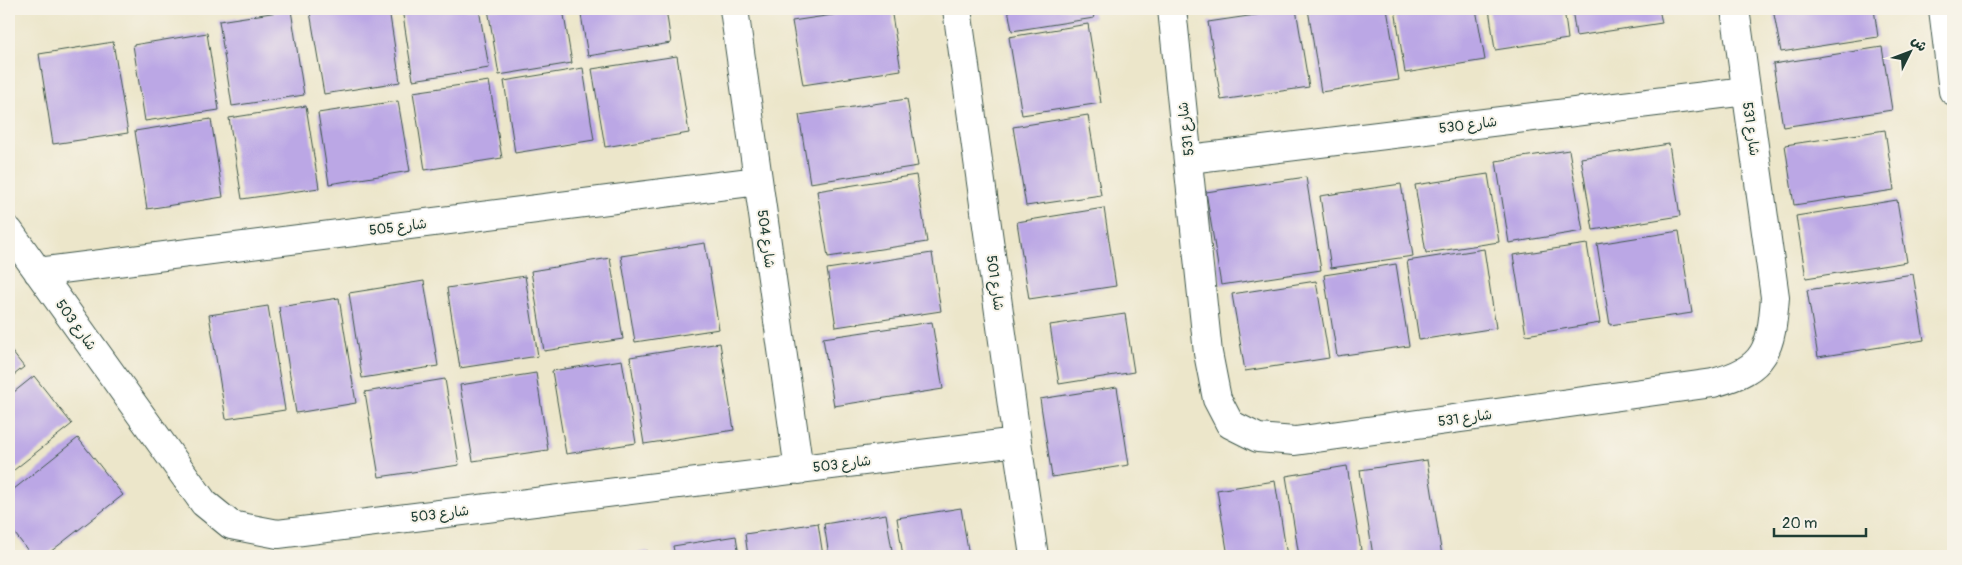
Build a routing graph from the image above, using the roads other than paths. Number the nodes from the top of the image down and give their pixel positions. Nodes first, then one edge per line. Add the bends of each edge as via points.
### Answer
1 (734, 9) edge
2 (958, 9) edge
3 (1172, 9) edge
4 (1735, 9) edge
5 (1943, 9) edge
6 (1746, 90) junction
7 (1953, 91) edge
8 (1189, 159) junction
9 (758, 181) junction
10 (9, 231) edge
11 (38, 272) junction
12 (1016, 442) junction
13 (799, 470) junction
14 (1034, 556) edge

1 - 9 street, شارع 504
2 - 12 street, شارع 501
3 - 8 street, شارع 531
4 - 6 street, شارع 531
5 - 7 street
6 - 8 street, شارع 530
6 - 8 street, شارع 531 via 1775,297 1772,335 1760,362 1734,378 1713,383 1296,441 1258,438 1230,424 1216,399 1208,353
9 - 11 street, شارع 505
9 - 13 street, شارع 504
10 - 11 street, شارع 503
11 - 13 street, شارع 503 via 204,503 230,525 278,534
12 - 13 street, شارع 503
12 - 14 street, شارع 501

